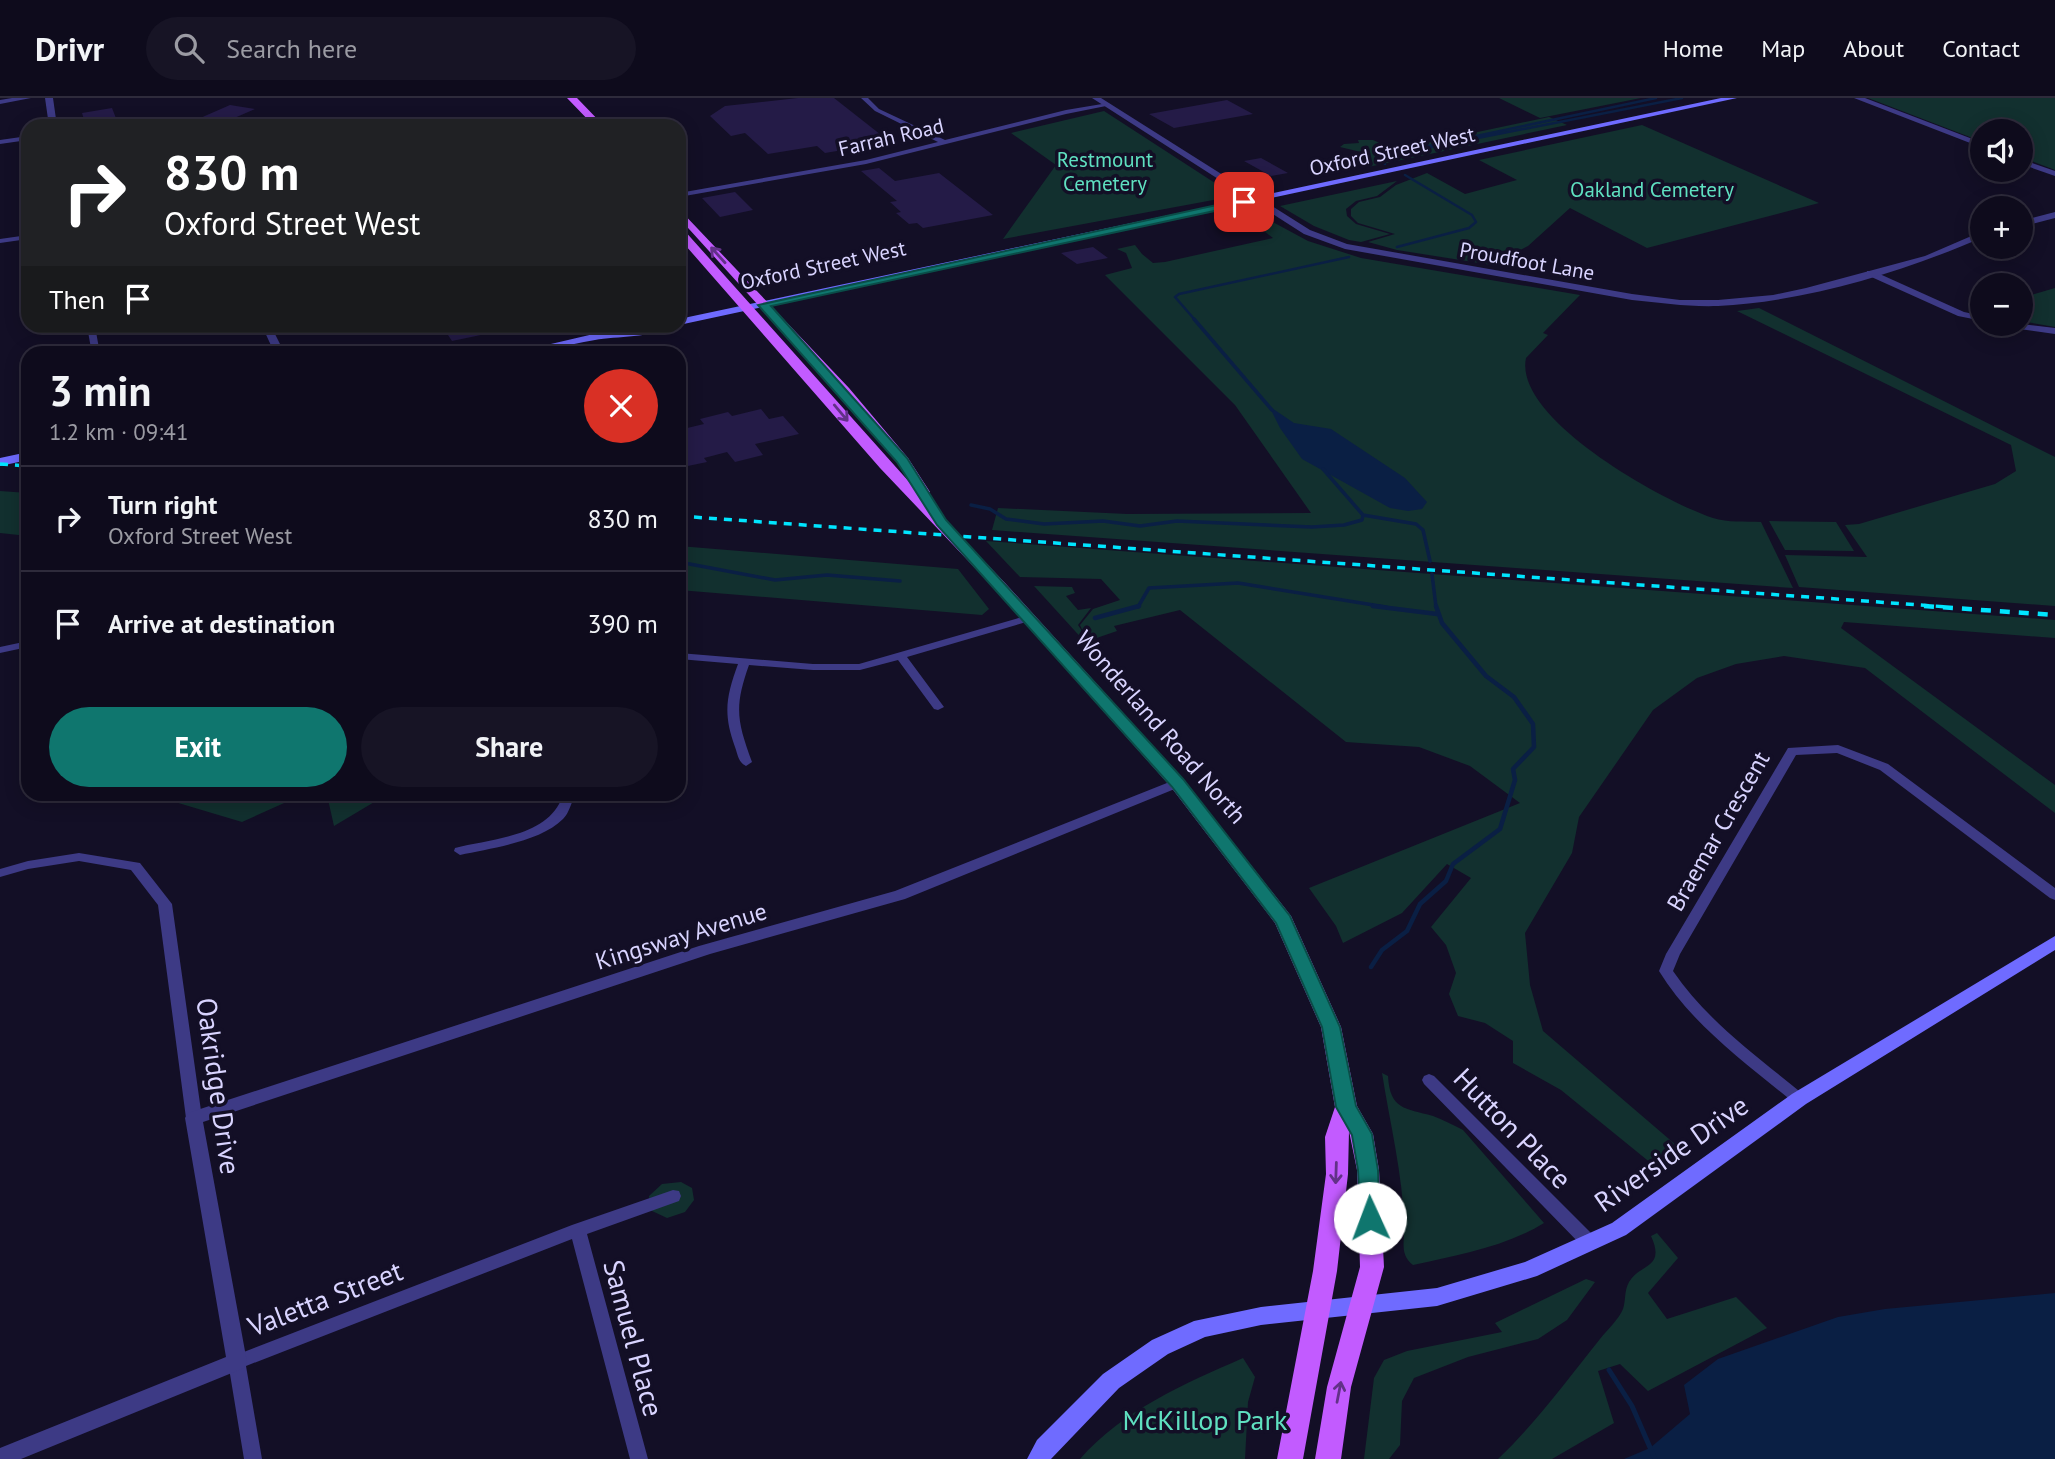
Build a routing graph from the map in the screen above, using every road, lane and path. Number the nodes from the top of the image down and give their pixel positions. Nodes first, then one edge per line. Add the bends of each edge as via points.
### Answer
1 (26, 98) edge
2 (49, 98) edge
3 (864, 98) edge
4 (1096, 98) edge
5 (1733, 98) edge
6 (1858, 98) edge
7 (0, 102) edge
8 (569, 102) edge
9 (1108, 105) junction
10 (52, 119) edge
11 (579, 119) edge
12 (590, 119) edge
13 (21, 139) edge
14 (1970, 141) edge
15 (0, 142) edge
16 (945, 143) junction
17 (2033, 166) edge
18 (2055, 174) edge
19 (686, 194) edge
20 (1254, 200) junction
21 (2055, 215) edge
22 (686, 220) edge
23 (2033, 221) edge
24 (21, 238) edge
25 (686, 239) edge
26 (1970, 240) edge
27 (0, 241) edge
28 (1870, 273) junction
29 (760, 301) junction
30 (742, 305) junction
31 (686, 313) edge
32 (1970, 316) edge
33 (686, 321) edge
34 (2033, 328) edge
35 (2055, 331) edge
36 (606, 333) edge
37 (630, 333) edge
38 (598, 336) junction
39 (551, 346) edge
40 (21, 458) edge
41 (0, 462) edge
42 (941, 522) junction
43 (1029, 618) junction
44 (21, 646) edge
45 (0, 650) edge
46 (900, 655) junction
47 (686, 657) edge
48 (745, 661) junction
49 (938, 707) dead end
50 (746, 762) dead end
51 (1177, 783) junction
52 (567, 801) edge
53 (460, 851) dead end
54 (0, 873) edge
55 (2055, 895) edge
56 (2055, 942) edge
57 (1429, 1080) dead end
58 (1798, 1099) junction
59 (1346, 1107) junction
60 (194, 1118) junction
61 (673, 1196) dead end
62 (578, 1230) junction
63 (1589, 1242) junction
64 (1362, 1307) junction
65 (1318, 1312) junction
66 (237, 1362) junction
67 (0, 1458) edge
68 (253, 1459) edge
69 (639, 1459) edge
70 (1039, 1459) edge
71 (1290, 1459) edge
72 (1328, 1459) edge

1 - 7 street
2 - 10 street
3 - 16 street via 877,110
4 - 9 street, Proudfoot Lane
5 - 20 main road, Oxford Street West
6 - 14 street
8 - 11 main road
8 - 12 main road
9 - 16 street, Farrah Road
9 - 20 street, Proudfoot Lane
13 - 15 street
16 - 19 street, Farrah Road
17 - 18 street
20 - 28 street, Proudfoot Lane via 1307,232 1345,246 1680,303 1741,302 1807,291
20 - 29 main road, Oxford Street West via 1006,247
21 - 23 street
29 -> 22 main road, Wonderland Road North
24 - 27 street
25 - 30 main road, Wonderland Road North
26 - 28 street, Proudfoot Lane via 1928,258
28 - 32 street
29 - 30 main road, Oxford Street West
29 - 42 main road, Wonderland Road North via 902,461
30 - 31 main road, Oxford Street West
30 - 33 main road, Oxford Street West
30 -> 42 main road, Wonderland Road North
34 - 35 street
36 - 38 main road
37 - 38 main road
38 - 39 main road
40 - 41 main road
42 - 43 main road, Wonderland Road North
43 - 46 street
43 - 51 main road, Wonderland Road North
44 - 45 street
46 - 48 street via 860,667
46 - 49 street
47 - 48 street
48 - 50 street via 730,714
51 - 59 main road, Wonderland Road North via 1284,921 1331,1027
51 - 60 street, Kingsway Avenue via 900,895 705,950
52 - 53 street via 561,814 544,826
54 - 60 street, Oakridge Drive via 79,857 135,866 165,904
55 - 58 street, Braemar Crescent via 1884,767 1838,749 1792,751 1666,971 1697,1010
56 - 58 main road, Riverside Drive
57 - 63 street, Hutton Place
58 - 63 main road, Riverside Drive via 1619,1229
59 - 64 main road, Wonderland Road North via 1362,1134 1368,1170 1372,1267
59 -> 65 main road, Wonderland Road North via 1336,1137 1337,1174
60 - 66 street, Oakridge Drive
61 - 62 street, Valetta Street
62 - 66 street, Valetta Street
62 - 69 street, Samuel Place
63 - 64 main road, Riverside Drive via 1530,1270 1437,1297
64 - 65 main road, Riverside Drive
72 -> 64 main road, Wonderland Road North via 1339,1387
65 - 70 main road, Riverside Drive via 1261,1316 1202,1328 1160,1347 1111,1381
65 - 71 main road, Wonderland Road North
66 - 67 street, Valetta Street
66 - 68 street, Oakridge Drive

